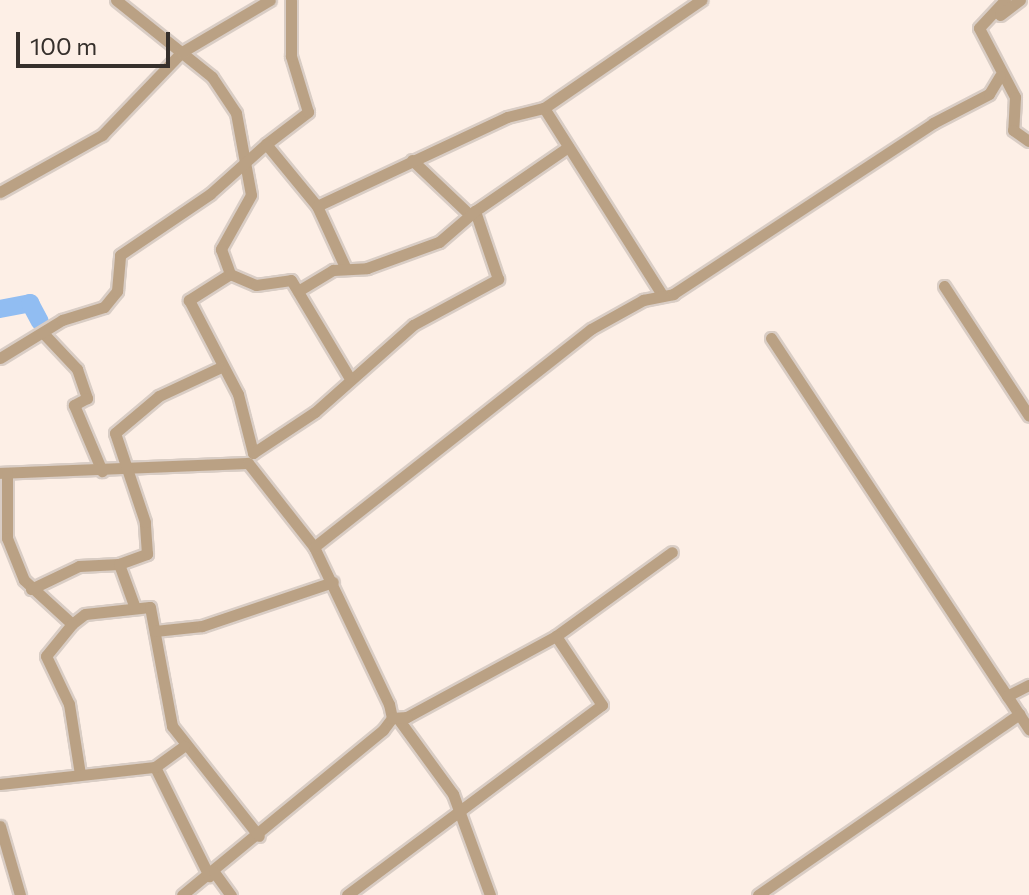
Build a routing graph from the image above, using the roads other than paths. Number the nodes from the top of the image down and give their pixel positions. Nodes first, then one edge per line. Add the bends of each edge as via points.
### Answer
1 (116, 0) edge
2 (270, 0) edge
3 (291, 0) edge
4 (1005, 0) edge
5 (1020, 0) edge
6 (699, 1) edge
7 (982, 35) junction
8 (182, 52) junction
9 (1000, 76) junction
10 (544, 108) junction
11 (1029, 141) edge
12 (266, 144) junction
13 (568, 147) junction
14 (412, 160) junction
15 (245, 163) junction
16 (0, 192) edge
17 (317, 206) junction
18 (473, 213) junction
19 (345, 267) junction
20 (230, 274) junction
21 (944, 286) dead end
22 (298, 291) junction
23 (663, 296) junction
24 (45, 335) junction
25 (771, 338) dead end
26 (0, 358) edge
27 (219, 368) junction
28 (349, 377) junction
29 (1029, 416) edge
30 (251, 458) junction
31 (102, 471) junction
32 (129, 471) junction
33 (4, 473) edge
34 (3, 539) edge
35 (314, 547) junction
36 (672, 552) dead end
37 (119, 564) junction
38 (333, 582) junction
39 (31, 589) junction
40 (135, 608) junction
41 (72, 624) junction
42 (155, 631) junction
43 (556, 636) junction
44 (1029, 685) edge
45 (1007, 696) junction
46 (1019, 714) junction
47 (396, 719) junction
48 (1029, 730) edge
49 (184, 746) junction
50 (155, 767) junction
51 (80, 774) junction
52 (0, 784) edge
53 (460, 811) junction
54 (0, 826) edge
55 (259, 836) junction
56 (4, 857) edge
57 (211, 874) junction
58 (20, 895) edge
59 (182, 895) edge
60 (231, 895) edge
61 (347, 895) edge
62 (490, 895) edge
63 (758, 895) edge

1 - 8 street
2 - 8 street
3 - 12 street via 291,56 308,112
4 - 7 street via 979,23
5 - 7 street
6 - 10 street
7 - 9 street
8 - 15 street via 223,87
8 - 16 street via 102,135
9 - 11 street via 1015,97 1013,130
9 - 23 street via 989,94
10 - 13 street
10 - 14 street
12 - 15 street
12 - 17 street
13 - 18 street
13 - 23 street
14 - 17 street
14 - 18 street
15 - 20 street via 251,195 220,254
15 - 24 street via 120,255 117,291 104,307 62,320
17 - 19 street
18 - 19 street via 439,242 367,268
18 - 28 street via 498,279 413,325
19 - 22 street
20 - 22 street via 256,285 291,280
20 - 27 street via 189,300
21 - 29 street
22 - 28 street
23 - 35 street via 591,329
24 - 26 street
24 - 31 street via 77,369 87,398 74,405
25 - 45 street
27 - 30 street via 238,394
27 - 32 street via 119,424 116,440
28 - 30 street via 315,412
30 - 32 street
30 - 35 street
31 - 32 street
31 - 33 street
32 - 37 street via 147,554
33 - 34 street
34 - 39 street
35 - 38 street
36 - 43 street
37 - 39 street via 79,566
37 - 40 street
38 - 42 street via 202,626
38 - 47 street
39 - 41 street
40 - 41 street via 85,614
40 - 42 street via 150,607
41 - 51 street via 46,656 69,704
42 - 49 street via 160,687
43 - 47 street
43 - 53 street via 602,705
44 - 45 street
45 - 46 street
46 - 48 street
46 - 63 street
47 - 53 street via 435,763
47 - 55 street
49 - 50 street
49 - 55 street
50 - 51 street
50 - 57 street
51 - 52 street
53 - 61 street
53 - 62 street
54 - 56 street
55 - 57 street
56 - 58 street
57 - 59 street
57 - 60 street

